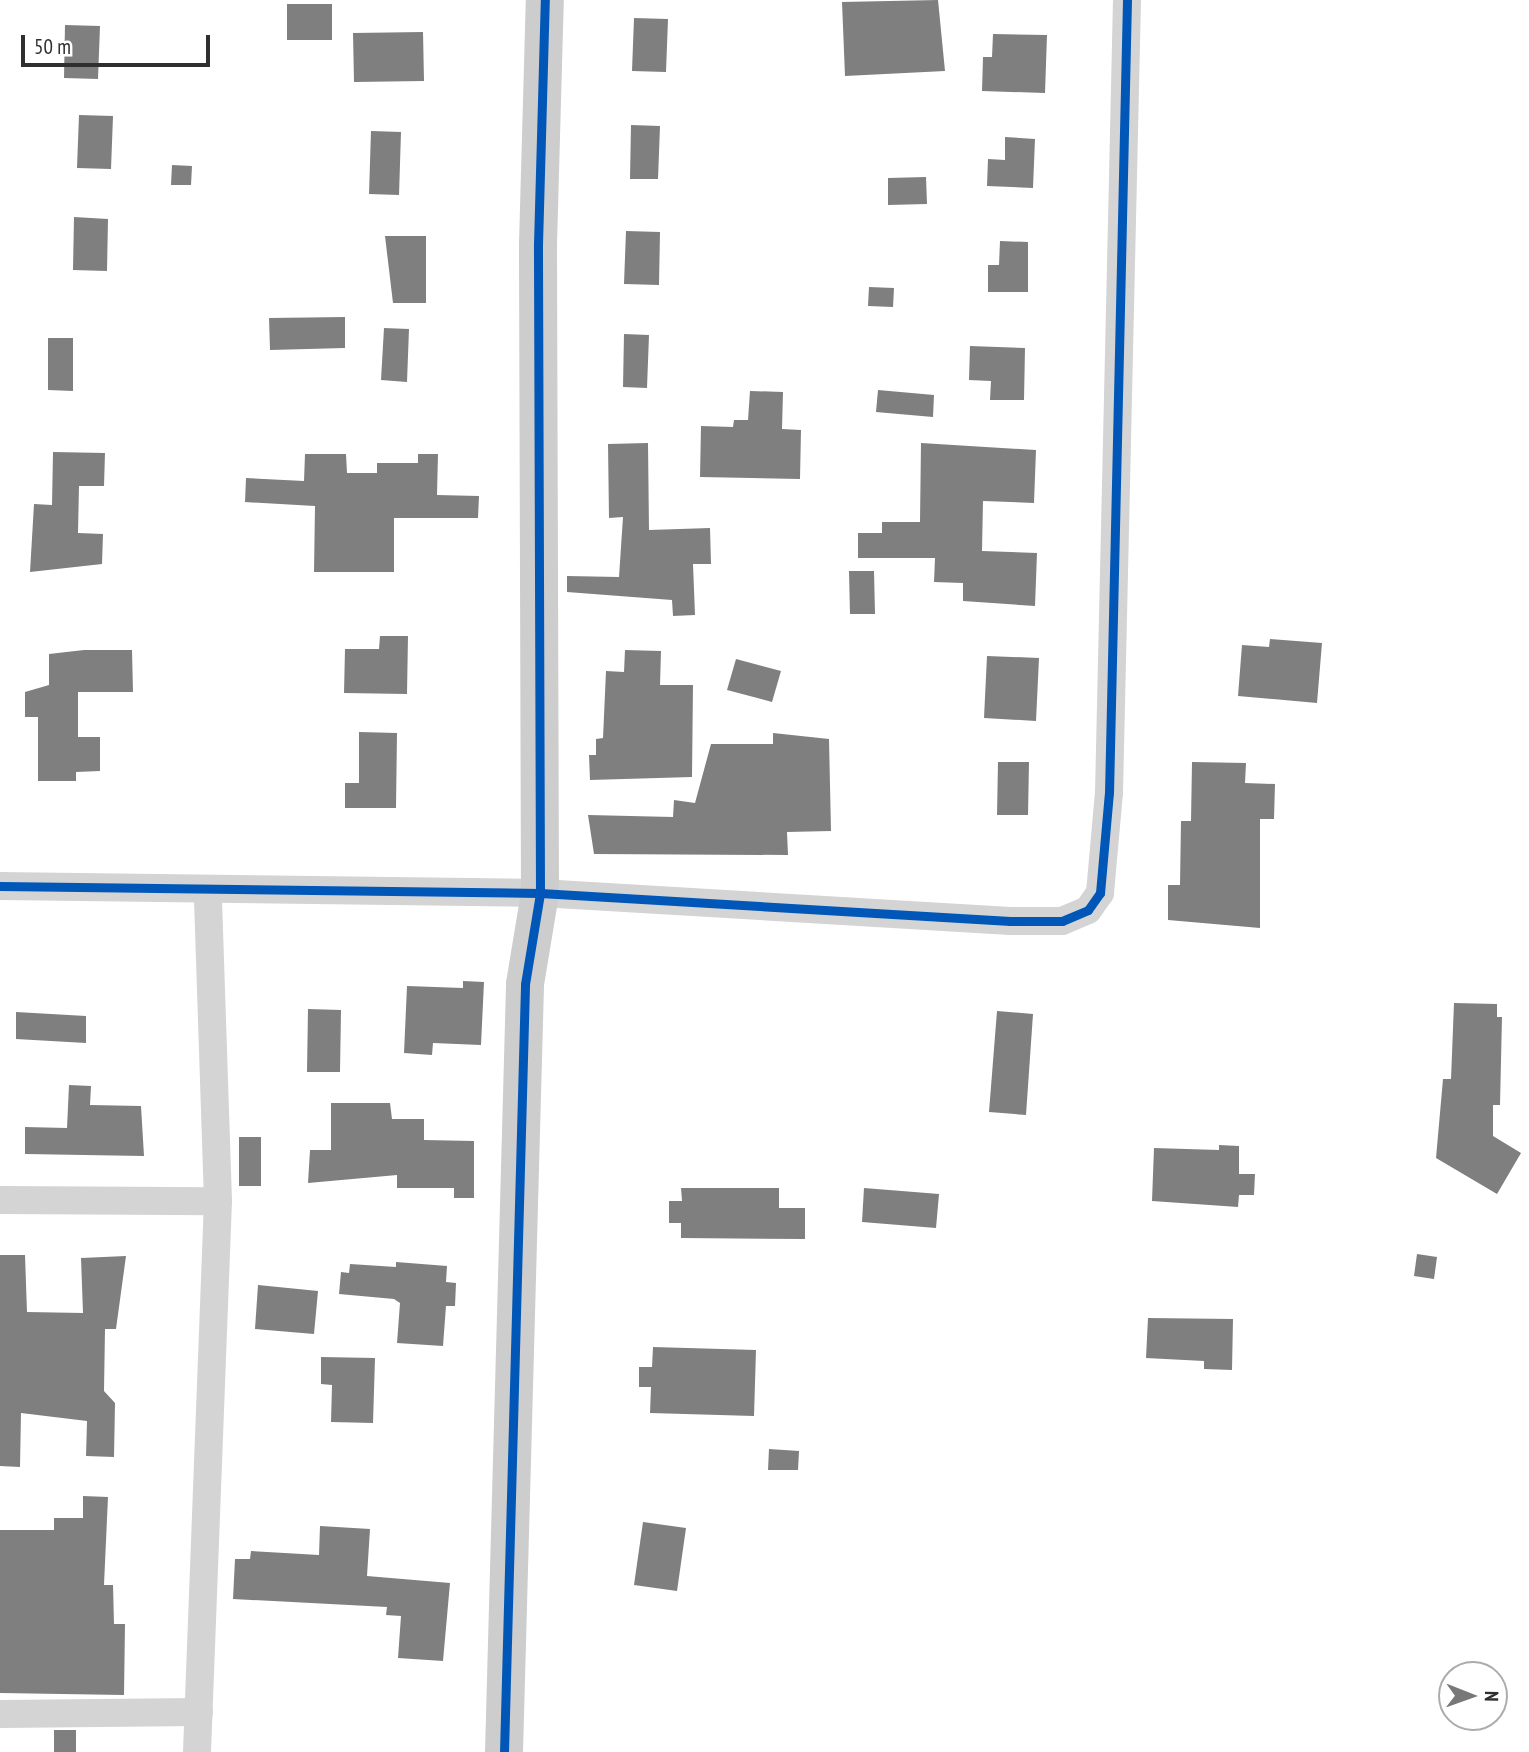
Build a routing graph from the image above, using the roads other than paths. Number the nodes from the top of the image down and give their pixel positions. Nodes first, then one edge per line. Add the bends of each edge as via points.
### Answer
1 (545, 0) edge
2 (1127, 0) edge
3 (0, 886) edge
4 (208, 892) junction
5 (540, 893) junction
6 (0, 1200) edge
7 (218, 1201) junction
8 (199, 1712) junction
9 (0, 1714) edge
10 (197, 1752) edge
11 (504, 1752) edge

1 - 5 street via 538,244
2 - 5 street via 1113,683 1100,893 1088,910 1062,921
3 - 4 street
4 - 5 street
4 - 7 street
5 - 11 street via 525,984
6 - 7 street
7 - 8 street
8 - 9 street
8 - 10 street

